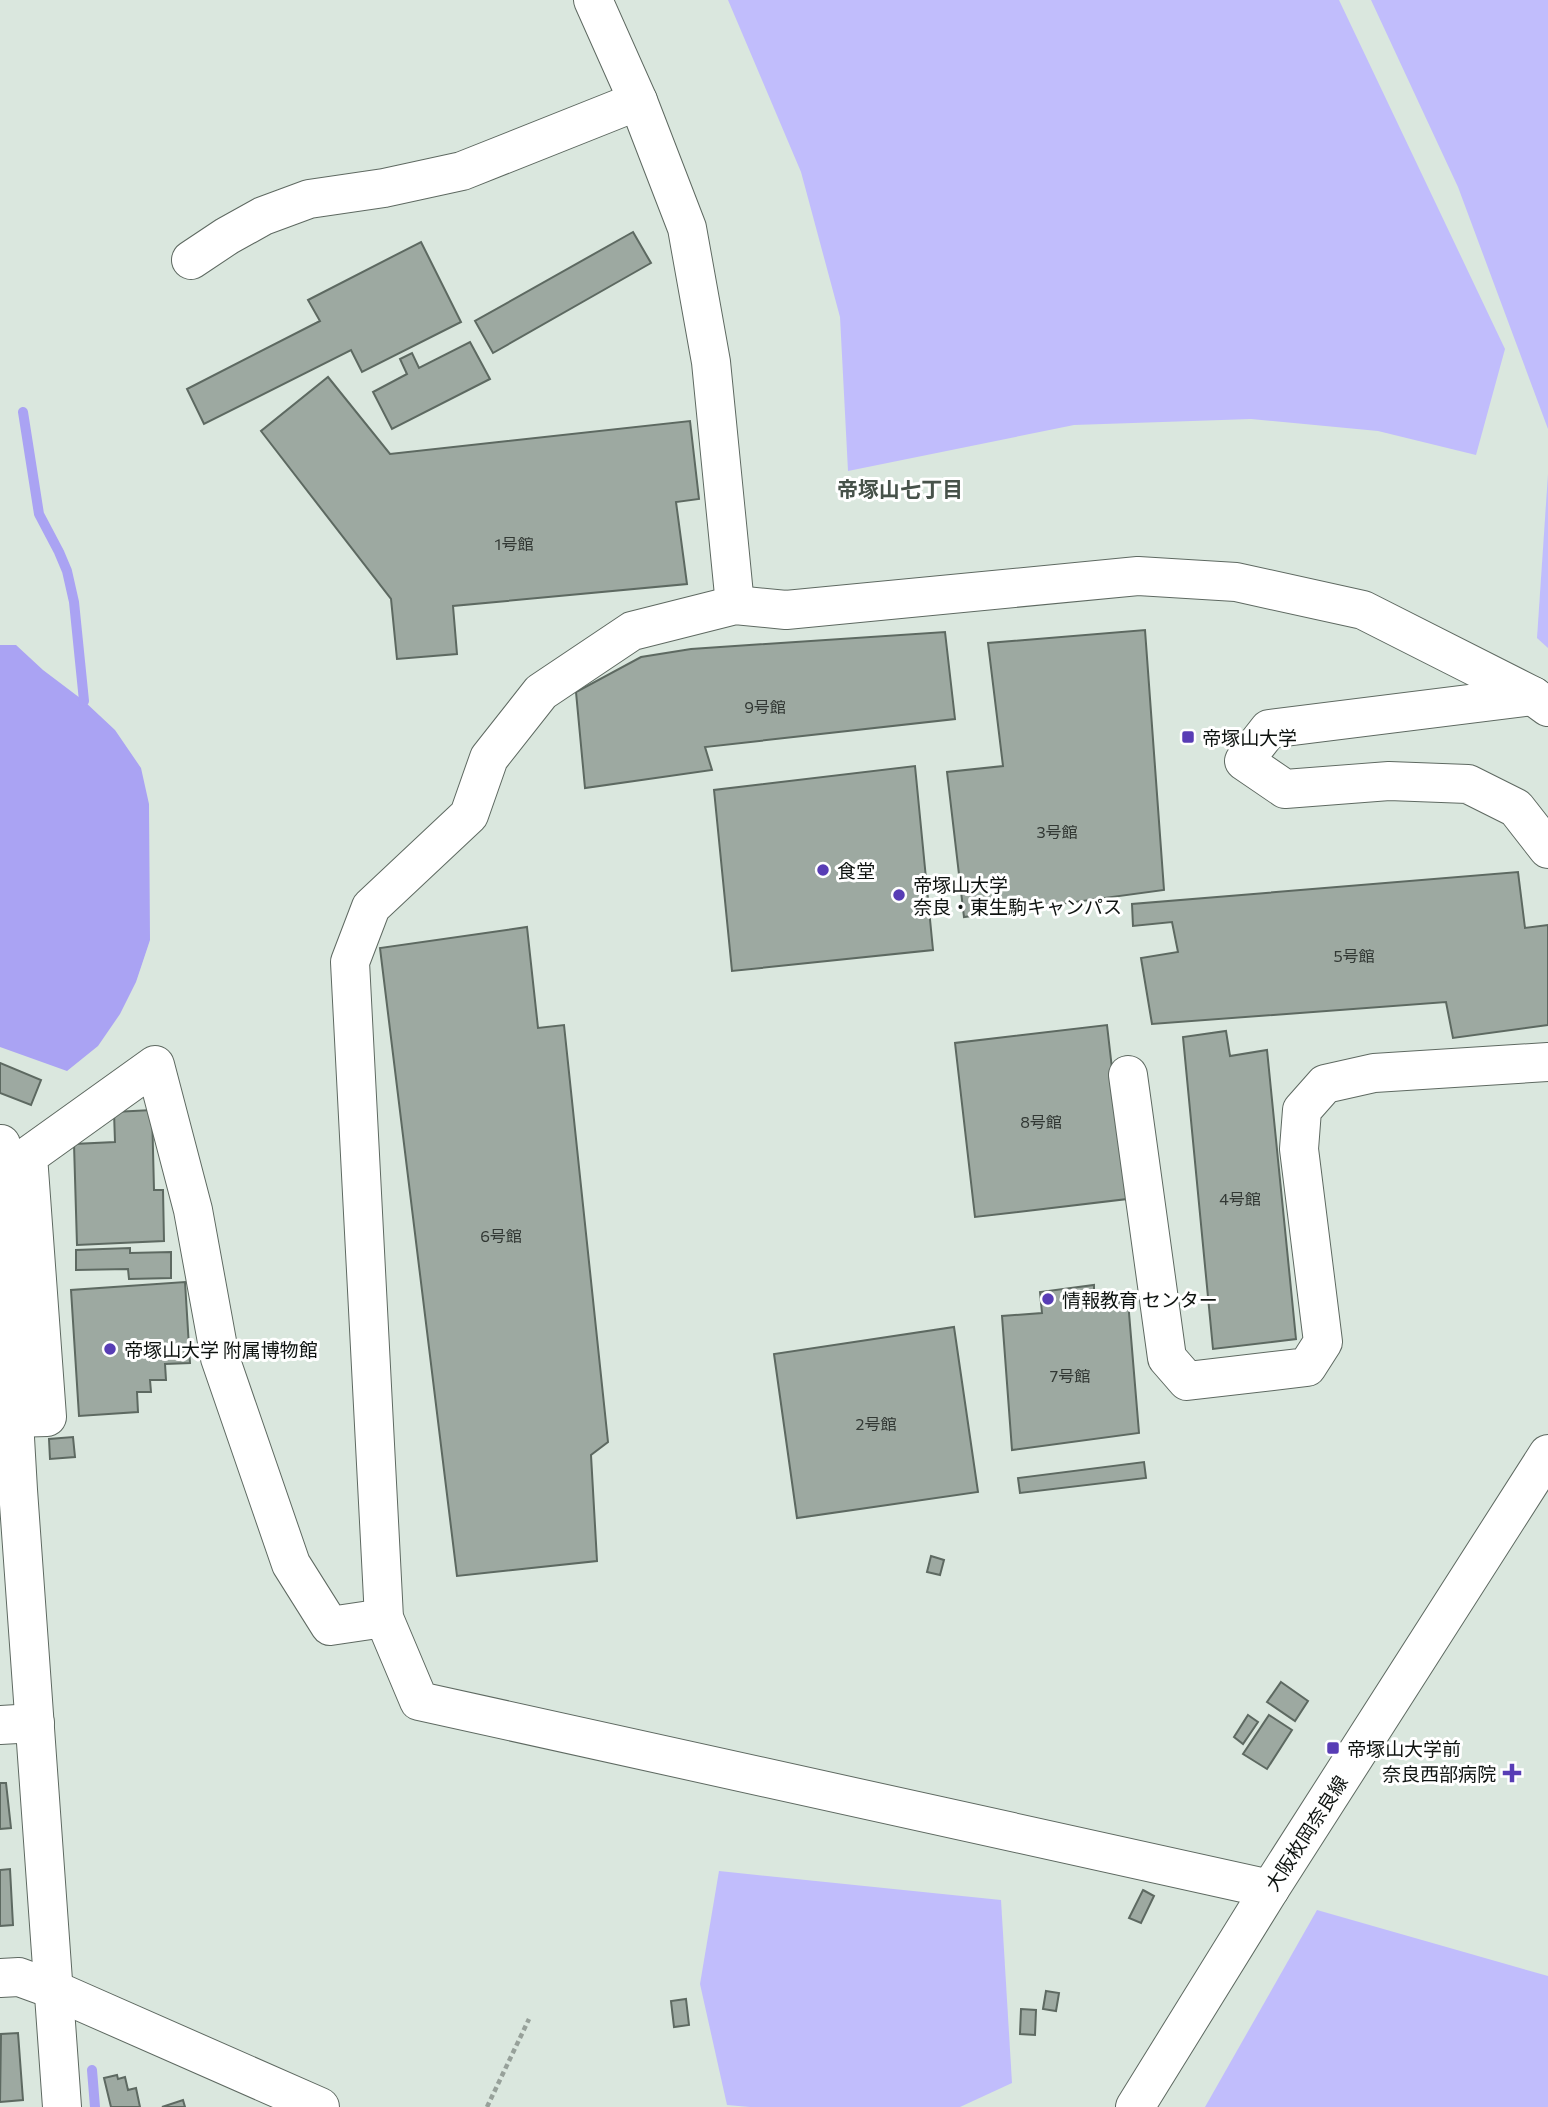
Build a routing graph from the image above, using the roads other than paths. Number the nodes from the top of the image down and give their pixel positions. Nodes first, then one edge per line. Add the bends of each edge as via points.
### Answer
1 (593, 0) edge
2 (638, 101) junction
3 (191, 260) dead end
4 (735, 605) junction
5 (1540, 702) edge
6 (1548, 849) edge
7 (1548, 1062) edge
8 (1128, 1075) dead end
9 (1, 1144) edge
10 (2, 1247) edge
11 (13, 1418) junction
12 (1548, 1454) edge
13 (9, 1491) edge
14 (384, 1618) junction
15 (18, 1724) edge
16 (1270, 1889) junction
17 (0, 1979) edge
18 (52, 1989) junction
19 (62, 2107) edge
20 (320, 2107) edge
21 (1135, 2107) edge

1 - 2 street
2 - 3 street via 462,171 309,199 262,216
2 - 4 street via 687,228 711,362
4 - 5 street via 786,610 1138,576 1236,582 1363,610
4 - 14 street via 632,631 541,692 489,758 469,815 371,907 350,962
5 - 6 street via 1269,729 1244,761 1285,789 1389,781 1468,784 1516,808
7 - 8 street via 1374,1073 1325,1084 1302,1110 1299,1149 1323,1342 1307,1367 1187,1381 1167,1359
9 - 10 street
10 - 11 street
11 - 13 street
11 - 14 street via 47,1417 28,1156 155,1065 193,1210 220,1358 291,1564 330,1626
12 - 16 street, 大阪枚岡奈良線
13 - 15 street
14 - 16 street via 419,1701
15 - 18 street
16 - 21 street, 大阪枚岡奈良線
17 - 18 street via 19,1977
18 - 19 street
18 - 20 street

